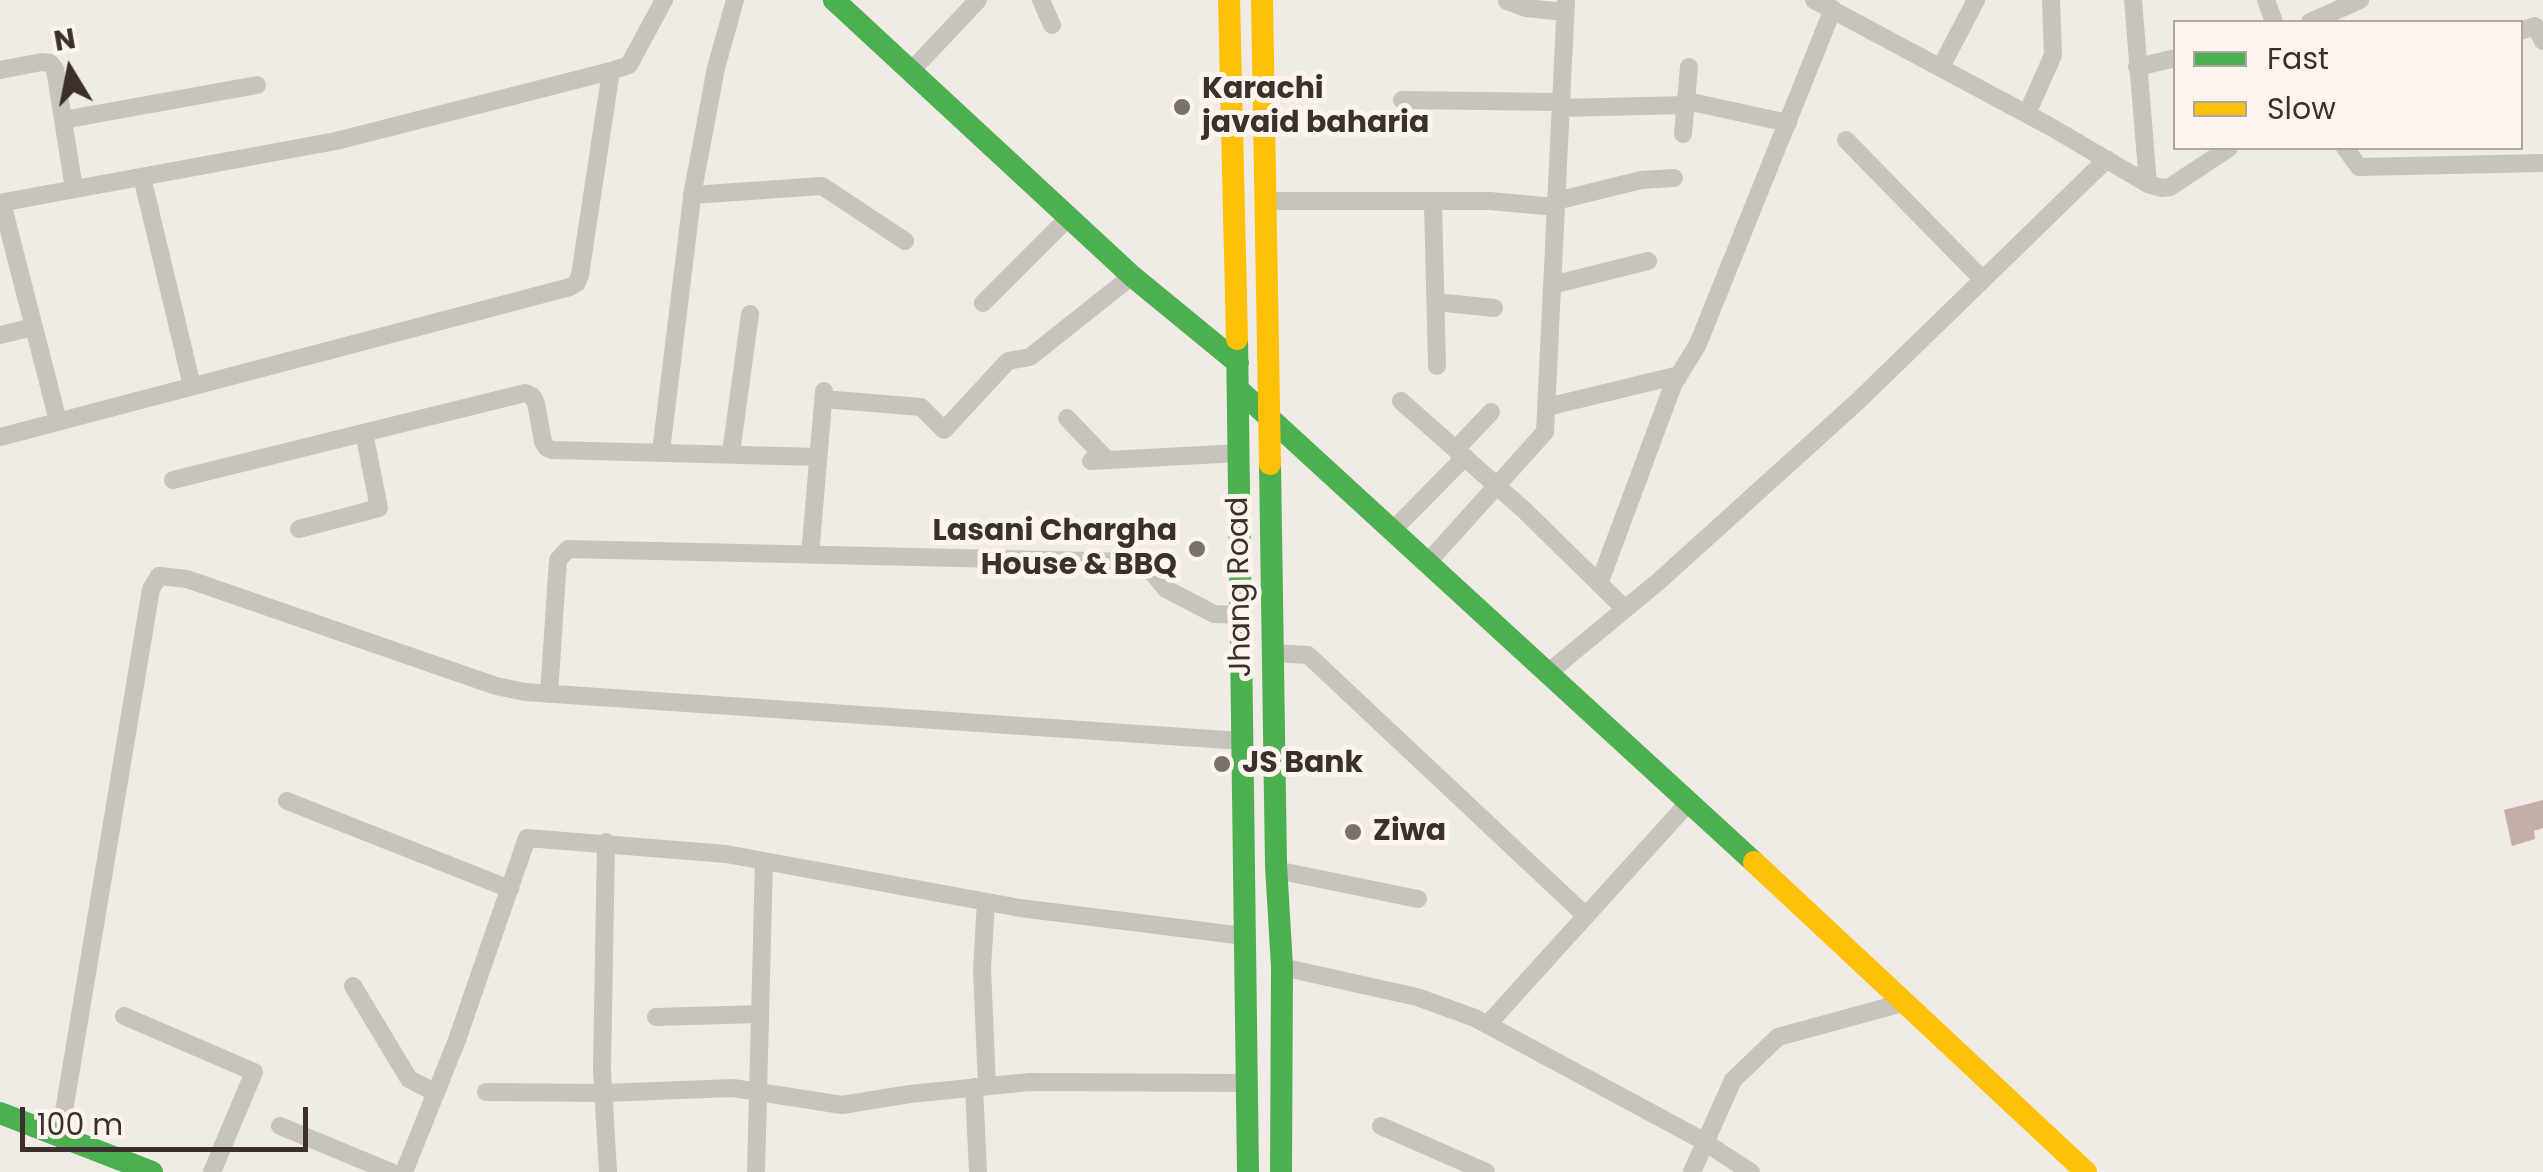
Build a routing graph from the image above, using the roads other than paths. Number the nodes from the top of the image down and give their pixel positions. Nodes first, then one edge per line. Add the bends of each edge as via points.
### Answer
1 (664, 0) edge
2 (735, 0) edge
3 (834, 0) edge
4 (978, 0) edge
5 (1040, 0) edge
6 (1229, 0) edge
7 (1262, 0) edge
8 (1507, 0) edge
9 (1814, 0) edge
10 (1976, 0) edge
11 (2051, 0) edge
12 (2134, 0) edge
13 (2360, 0) edge
14 (1565, 6) edge
15 (1833, 10) junction
16 (2315, 20) edge
17 (1052, 25) dead end
18 (2523, 30) edge
19 (2543, 42) edge
20 (2173, 59) edge
21 (1689, 67) dead end
22 (1942, 67) junction
23 (2137, 68) junction
24 (0, 70) edge
25 (611, 71) junction
26 (912, 71) junction
27 (257, 85) dead end
28 (1402, 100) dead end
29 (1687, 103) junction
30 (1560, 105) junction
31 (2027, 114) junction
32 (63, 120) junction
33 (1788, 123) junction
34 (1683, 134) dead end
35 (1846, 140) dead end
36 (2226, 150) edge
37 (2346, 150) edge
38 (2107, 159) junction
39 (2543, 162) edge
40 (142, 177) junction
41 (1674, 178) dead end
42 (2148, 184) junction
43 (74, 190) junction
44 (692, 195) junction
45 (1266, 201) junction
46 (1, 203) edge
47 (1434, 203) junction
48 (1556, 204) junction
49 (1068, 218) junction
50 (905, 240) dead end
51 (1648, 261) dead end
52 (1132, 276) junction
53 (1982, 280) junction
54 (1552, 285) junction
55 (1436, 302) junction
56 (983, 303) dead end
57 (1494, 308) dead end
58 (750, 314) dead end
59 (34, 326) junction
60 (0, 335) edge
61 (1238, 363) junction
62 (1437, 366) dead end
63 (1679, 375) junction
64 (192, 386) junction
65 (1238, 390) junction
66 (1400, 401) dead end
67 (1547, 407) junction
68 (1492, 412) dead end
69 (1269, 416) junction
70 (1067, 418) dead end
71 (58, 421) junction
72 (364, 433) junction
73 (0, 436) edge
74 (661, 451) junction
75 (1239, 453) junction
76 (1460, 453) junction
77 (732, 454) junction
78 (818, 457) junction
79 (173, 480) dead end
80 (1497, 485) junction
81 (299, 529) dead end
82 (1394, 529) junction
83 (810, 555) junction
84 (1429, 560) junction
85 (1599, 584) junction
86 (1625, 610) junction
87 (1240, 615) junction
88 (1272, 653) junction
89 (1548, 672) junction
90 (549, 694) junction
91 (1242, 742) junction
92 (1690, 801) junction
93 (287, 802) dead end
94 (606, 842) junction
95 (764, 861) junction
96 (1276, 870) junction
97 (510, 889) junction
98 (1418, 899) dead end
99 (986, 902) junction
100 (1586, 916) junction
101 (1244, 936) junction
102 (1282, 967) junction
103 (353, 986) dead end
104 (1906, 1002) junction
105 (759, 1014) junction
106 (124, 1016) dead end
107 (656, 1017) dead end
108 (1488, 1024) junction
109 (1246, 1083) junction
110 (980, 1087) junction
111 (756, 1091) junction
112 (436, 1092) junction
113 (486, 1092) dead end
114 (604, 1093) junction
115 (0, 1113) edge
116 (280, 1126) dead end
117 (1382, 1126) dead end
118 (60, 1135) junction
119 (1706, 1143) junction
120 (152, 1172) edge
121 (212, 1172) edge
122 (391, 1172) edge
123 (404, 1172) edge
124 (608, 1172) edge
125 (756, 1172) edge
126 (978, 1172) edge
127 (1248, 1172) edge
128 (1281, 1172) edge
129 (1486, 1172) edge
130 (1692, 1172) edge
131 (1752, 1172) edge
132 (2086, 1172) edge

1 - 25 street via 628,65
2 - 44 street
3 - 26 main road
4 - 26 street
5 - 17 street
6 - 61 main road, Jhang Road
7 - 45 main road, Jhang Road
8 - 14 street via 1526,8
9 - 15 street
10 - 22 street
11 - 31 street via 2053,55
12 - 23 street
13 - 16 street
14 - 30 street
15 - 22 street
15 - 33 street
18 - 19 street via 2535,26
20 - 23 street
21 - 29 street
22 - 31 street
23 - 42 street
24 - 32 street via 50,63
25 - 40 street via 336,141
25 - 64 street via 577,283
26 - 49 main road
27 - 32 street
28 - 30 street
29 - 30 street
29 - 33 street
29 - 34 street
30 - 48 street
31 - 38 street
32 - 43 street
33 - 63 street via 1698,344
35 - 53 street
36 - 42 street via 2170,187
37 - 39 street via 2359,167
38 - 42 street
38 - 53 street
40 - 43 street
40 - 64 street
41 - 48 street via 1641,180
43 - 46 street
44 - 50 street via 822,186
44 - 74 street
45 - 47 street
45 - 69 main road, Jhang Road
46 - 59 street
47 - 48 street
47 - 55 street
48 - 54 street
49 - 52 main road
49 - 56 street
51 - 54 street
52 - 61 main road
52 - 78 street via 1030,357 1008,361 944,430 921,408 824,394
53 - 86 street
54 - 67 street
55 - 57 street
55 - 62 street
58 - 77 street
59 - 60 street
59 - 71 street
61 - 65 main road, Jhang Road
63 - 67 street
63 - 85 street
64 - 71 street
65 - 69 main road
65 - 75 main road, Jhang Road
66 - 76 street
67 - 80 street via 1545,432
68 - 76 street
69 - 82 main road
69 - 88 main road, Jhang Road
70 - 75 street via 1099,461
71 - 73 street
72 - 74 street via 525,394 536,403 546,448
72 - 79 street
72 - 81 street via 379,508
74 - 77 street
75 - 87 main road, Jhang Road
76 - 80 street
76 - 82 street
77 - 78 street
78 - 83 street
80 - 84 street
80 - 85 street
82 - 84 main road
83 - 87 street via 1132,562 1214,614
83 - 90 street via 568,549 558,560
84 - 89 main road
85 - 86 street
86 - 89 street
87 - 91 main road, Jhang Road
88 - 96 main road, Jhang Road
88 - 100 street via 1308,655
89 - 92 main road
90 - 91 street
90 - 118 street via 496,686 187,579 159,576 151,589
91 - 101 main road, Jhang Road
92 - 100 street
92 - 104 main road
93 - 97 street
94 - 95 street
94 - 97 street via 526,838
94 - 114 street
95 - 99 street
95 - 105 street
96 - 98 street
96 - 102 main road, Jhang Road
97 - 112 street
99 - 101 street
99 - 110 street
100 - 108 street
101 - 109 main road, Jhang Road
102 - 108 street via 1416,997
102 - 128 main road, Jhang Road
103 - 112 street via 410,1079
104 - 119 street via 1778,1037 1733,1080
104 - 132 main road
105 - 107 street
105 - 111 street
106 - 121 street via 254,1072
108 - 119 street
109 - 110 street
109 - 127 main road, Jhang Road
110 - 111 street via 842,1105
110 - 126 street
111 - 114 street
111 - 125 street
112 - 123 street
113 - 114 street
114 - 124 street
115 - 118 main road
116 - 122 street
117 - 129 street
118 - 120 main road
119 - 130 street
119 - 131 street

